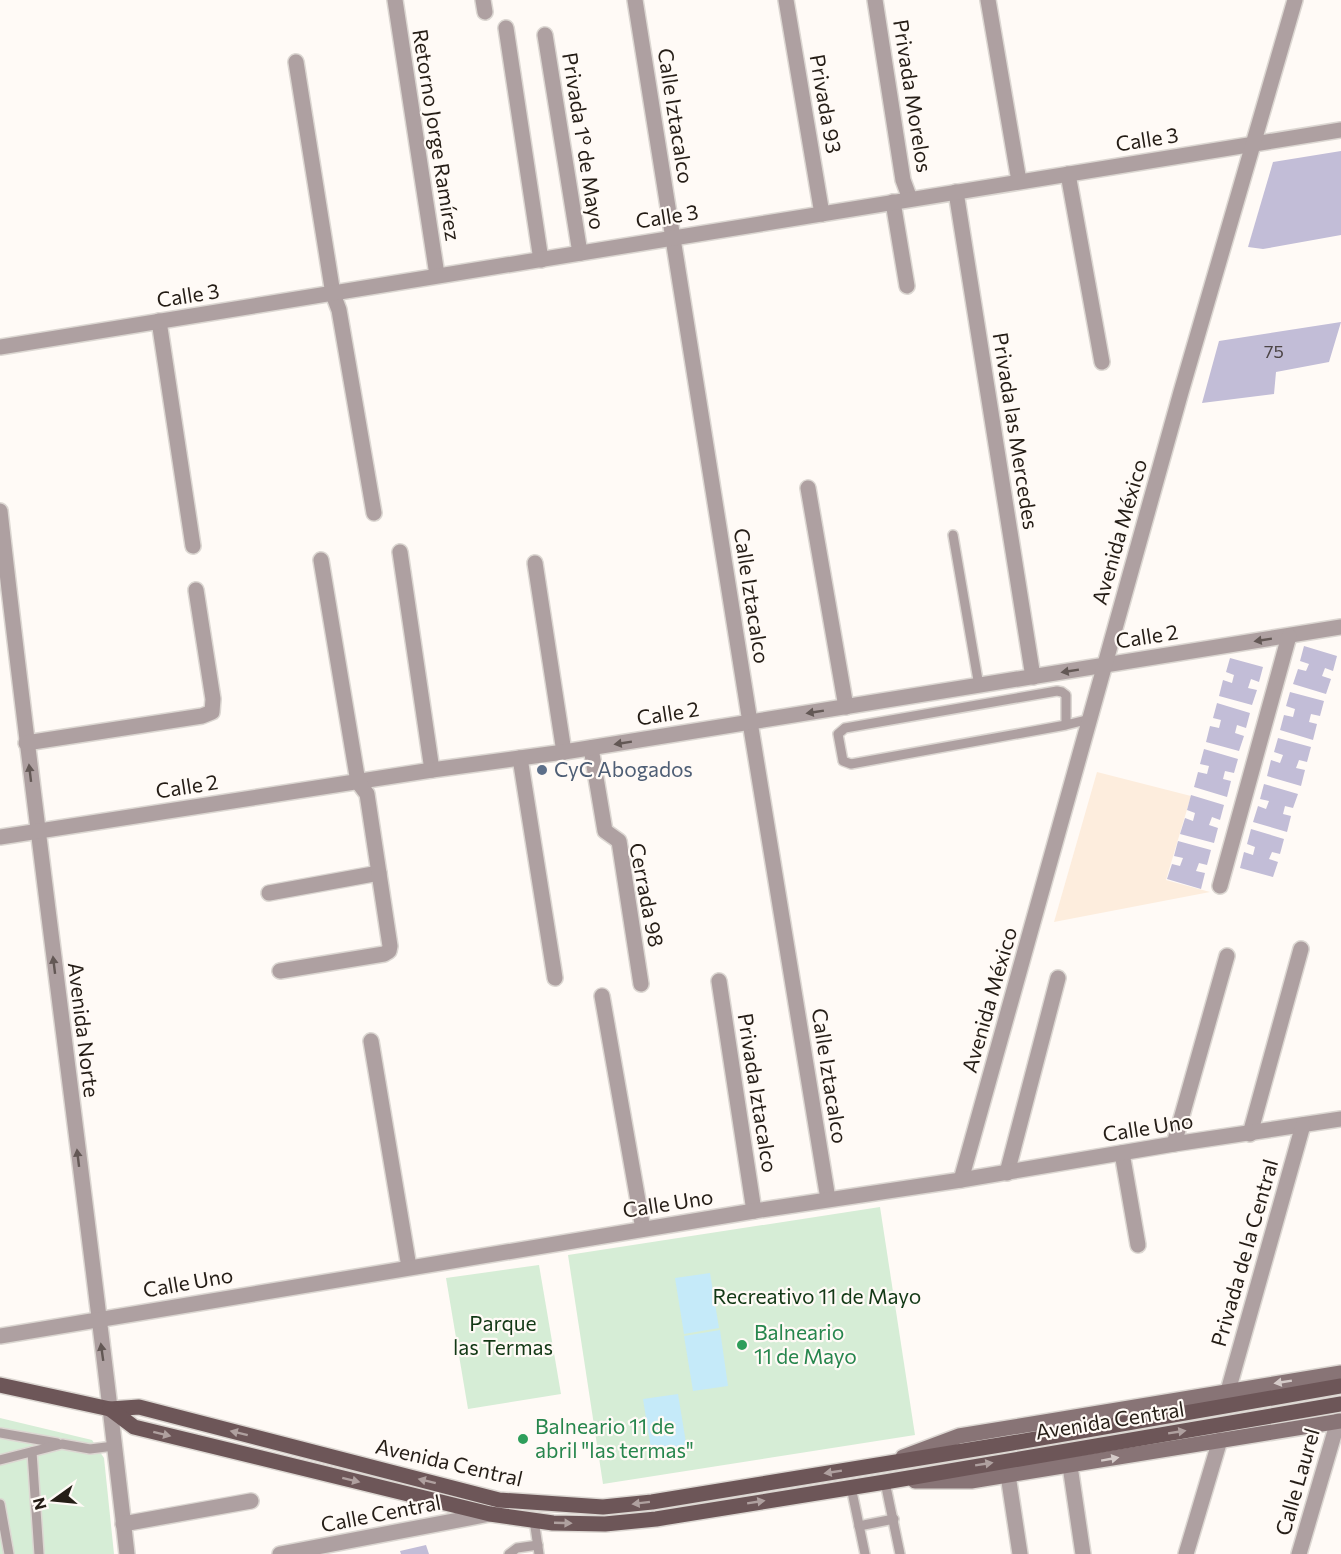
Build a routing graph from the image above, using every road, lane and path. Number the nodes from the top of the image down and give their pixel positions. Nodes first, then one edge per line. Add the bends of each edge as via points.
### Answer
1 (395, 0) edge
2 (635, 0) edge
3 (786, 0) edge
4 (875, 0) edge
5 (988, 0) edge
6 (1295, 0) edge
7 (507, 28) dead end
8 (545, 35) dead end
9 (296, 62) dead end
10 (1341, 130) edge
11 (1254, 144) junction
12 (1068, 174) junction
13 (1019, 182) junction
14 (956, 192) junction
15 (910, 199) junction
16 (893, 202) junction
17 (822, 214) junction
18 (673, 237) junction
19 (580, 253) junction
20 (541, 260) junction
21 (437, 275) junction
22 (907, 286) dead end
23 (333, 294) junction
24 (159, 321) junction
25 (0, 347) edge
26 (1102, 362) dead end
27 (808, 488) dead end
28 (0, 511) edge
29 (374, 513) dead end
30 (953, 535) dead end
31 (193, 546) dead end
32 (399, 552) dead end
33 (321, 560) dead end
34 (535, 563) dead end
35 (196, 590) dead end
36 (1341, 627) edge
37 (1289, 636) junction
38 (1105, 665) junction
39 (1033, 677) junction
40 (979, 686) junction
41 (866, 704) junction
42 (846, 707) junction
43 (1090, 719) junction
44 (750, 722) junction
45 (871, 724) junction
46 (1066, 725) junction
47 (26, 743) junction
48 (591, 748) junction
49 (564, 752) junction
50 (519, 758) junction
51 (432, 770) junction
52 (358, 782) junction
53 (37, 831) junction
54 (0, 837) edge
55 (379, 873) junction
56 (1220, 886) dead end
57 (269, 893) dead end
58 (1301, 950) dead end
59 (1227, 956) dead end
60 (280, 972) dead end
61 (555, 978) dead end
62 (1058, 978) dead end
63 (719, 981) dead end
64 (641, 984) dead end
65 (602, 996) dead end
66 (371, 1041) dead end
67 (1341, 1119) edge
68 (1303, 1125) junction
69 (1250, 1134) junction
70 (1174, 1144) junction
71 (1122, 1153) junction
72 (1006, 1173) junction
73 (961, 1180) junction
74 (828, 1199) junction
75 (754, 1211) junction
76 (642, 1229) junction
77 (1138, 1245) dead end
78 (409, 1267) junction
79 (98, 1319) junction
80 (1, 1339) edge
81 (1341, 1373) edge
82 (0, 1385) edge
83 (1341, 1386) edge
84 (1228, 1392) junction
85 (1341, 1404) edge
86 (110, 1409) junction
87 (1339, 1421) edge
88 (0, 1433) edge
89 (1220, 1440) junction
90 (62, 1444) junction
91 (114, 1446) junction
92 (32, 1452) junction
93 (0, 1460) edge
94 (891, 1462) junction
95 (1070, 1466) junction
96 (1008, 1475) junction
97 (885, 1482) junction
98 (851, 1487) junction
99 (251, 1502) dead end
100 (0, 1504) edge
101 (490, 1514) junction
102 (894, 1519) junction
103 (534, 1520) junction
104 (123, 1524) junction
105 (859, 1526) junction
106 (0, 1542) edge
107 (539, 1549) edge
108 (8, 1552) edge
109 (39, 1554) edge
110 (127, 1554) edge
111 (280, 1554) edge
112 (509, 1554) edge
113 (865, 1554) edge
114 (900, 1554) edge
115 (1020, 1554) edge
116 (1083, 1554) edge
117 (1185, 1554) edge
118 (1299, 1554) edge

1 - 21 street, Retorno Jorge Ramírez
2 - 18 street, Calle Iztacalco
3 - 17 street, Privada 93
4 - 15 street, Privada Morelos via 903,180
5 - 13 street
6 - 11 street, Avenida México
7 - 20 street
8 - 19 street, Privada 1º de Mayo
9 - 23 street
10 - 11 street, Calle 3
11 - 12 street, Calle 3
11 - 38 street, Avenida México
12 - 13 street, Calle 3
12 - 26 street
13 - 14 street, Calle 3
14 - 15 street, Calle 3
14 - 39 street, Privada las Mercedes
15 - 16 street, Calle 3
16 - 17 street, Calle 3
16 - 22 street
17 - 18 street, Calle 3
18 - 19 street, Calle 3
18 - 44 street, Calle Iztacalco
19 - 20 street, Calle 3
20 - 21 street, Calle 3
21 - 23 street, Calle 3
23 - 24 street, Calle 3
23 - 29 street
24 - 25 street, Calle 3
24 - 31 street
27 - 42 street
28 - 47 street, Avenida Norte
30 - 40 lane
32 - 51 street
33 - 52 street
34 - 49 street
35 - 47 street via 212,712
36 - 37 street, Calle 2
37 -> 38 street, Calle 2
37 - 56 street
38 -> 39 street, Calle 2
38 - 43 street, Avenida México
39 - 40 street, Calle 2
40 - 41 street, Calle 2
41 - 42 street, Calle 2
41 - 45 lane
42 -> 44 street, Calle 2
43 - 46 lane
43 - 73 street, Avenida México
44 -> 48 street, Calle 2
44 - 74 street, Calle Iztacalco
45 - 46 lane via 1057,691 1066,695
45 - 46 lane via 845,728 838,734 841,757 846,764
53 -> 47 street, Avenida Norte
48 - 49 street, Calle 2
48 - 64 street, Cerrada 98 via 605,831 619,841
49 - 50 street, Calle 2
50 - 51 street, Calle 2
50 - 61 street
51 - 52 street, Calle 2
52 - 53 street, Calle 2
52 - 55 street via 367,794
53 - 54 street, Calle 2
79 -> 53 street, Avenida Norte
55 - 57 street
55 - 60 street via 390,939 388,951
58 - 69 street
59 - 70 street
62 - 72 street
63 - 75 street, Privada Iztacalco
65 - 76 street
66 - 78 street
67 - 68 street, Calle Uno
68 - 69 street, Calle Uno
68 - 84 street, Privada de la Central
69 - 70 street, Calle Uno
70 - 71 street, Calle Uno
71 - 72 street, Calle Uno
71 - 77 street
72 - 73 street, Calle Uno
73 - 74 street, Calle Uno
74 - 75 street, Calle Uno
75 - 76 street, Calle Uno
76 - 78 street, Calle Uno
78 - 79 street, Calle Uno
79 - 80 street, Calle Uno
86 -> 79 street, Avenida Norte
81 -> 84 main road, Avenida Central
82 - 86 main road, Avenida Central
83 - 94 main road, Avenida Central
84 - 94 main road, Avenida Central via 959,1436
97 -> 85 main road, Avenida Central
86 - 91 street, Avenida Norte
94 -> 86 main road, Avenida Central via 652,1502 603,1507 553,1505 499,1500 139,1407
86 -> 101 main road, Avenida Central via 134,1427
87 - 89 main road, Avenida Central
87 - 118 street, Calle Laurel
88 - 90 lane
95 -> 89 main road, Avenida Central
89 - 117 street
90 - 91 lane via 90,1449
90 - 92 lane
91 - 104 street, Avenida Norte
92 - 93 lane
92 - 109 lane
95 - 96 main road, Avenida Central
95 - 116 street
96 - 97 main road, Avenida Central via 971,1481
96 - 115 street
97 - 98 main road, Avenida Central
97 - 102 lane
103 -> 98 main road, Avenida Central via 625,1522
98 - 105 lane
99 - 104 street
100 - 108 lane
101 - 103 main road, Avenida Central
101 - 111 street, Calle Central
102 - 105 lane
102 - 114 lane
103 - 107 lane
104 - 110 street, Avenida Norte
105 - 113 lane
106 - 108 lane
107 - 112 lane via 517,1548

